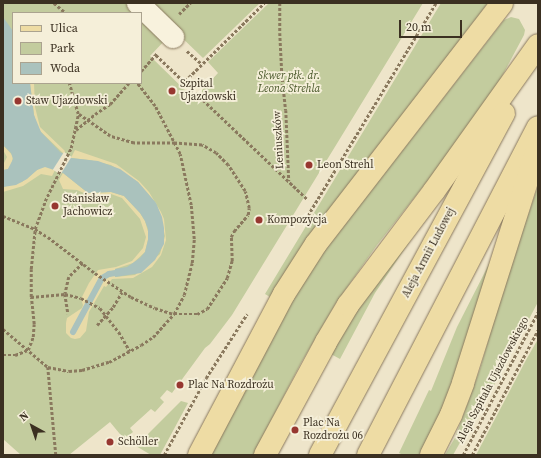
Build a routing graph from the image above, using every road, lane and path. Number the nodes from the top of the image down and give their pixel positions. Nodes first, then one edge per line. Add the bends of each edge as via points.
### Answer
1 (54, 3) edge
2 (138, 3) edge
3 (264, 3) edge
4 (280, 3) edge
5 (502, 3) edge
6 (60, 8) junction
7 (60, 12) edge
8 (65, 12) edge
9 (173, 37) dead end
10 (538, 45) edge
11 (538, 50) edge
12 (142, 70) edge
13 (185, 81) junction
14 (69, 84) edge
15 (128, 84) edge
16 (138, 84) edge
17 (78, 114) junction
18 (87, 121) junction
19 (538, 127) edge
20 (76, 130) junction
21 (175, 143) junction
22 (538, 146) edge
23 (289, 181) junction
24 (308, 200) dead end
25 (3, 216) edge
26 (35, 229) junction
27 (83, 263) junction
28 (122, 292) junction
29 (65, 294) junction
30 (31, 297) junction
31 (538, 312) edge
32 (68, 314) dead end
33 (174, 314) junction
34 (105, 315) junction
35 (97, 325) dead end
36 (3, 329) edge
37 (538, 330) edge
38 (28, 350) junction
39 (130, 352) junction
40 (3, 355) edge
41 (48, 367) junction
42 (56, 455) edge
43 (199, 455) edge
44 (265, 455) edge
45 (320, 455) edge
46 (368, 455) edge
47 (431, 455) edge
48 (463, 455) edge
49 (472, 455) edge

1 - 6 path
2 - 9 street
3 - 13 path
4 - 23 path, Leniuszków via 280,53
5 - 43 main road via 316,244 284,294
6 - 7 path
6 - 8 path
10 - 44 main road via 434,191 348,305
11 - 45 main road, Aleja Armii Ludowej
12 - 13 path via 156,55
13 - 23 path
14 - 17 path
15 - 18 path via 110,104
16 - 21 path via 155,106
17 - 18 path
17 - 20 path
18 - 20 path
18 - 21 path via 102,132 122,141
19 - 46 main road
20 - 26 path via 72,148 45,201
21 - 33 path via 188,191 194,246 189,281
21 - 33 path via 202,145 220,156 239,180 248,199 249,208 248,215 231,237 233,256 230,271 211,304 197,314
22 - 47 main road via 464,383
23 - 24 path
25 - 26 path
26 - 27 path
26 - 30 path
27 - 28 path
27 - 29 path via 69,277
28 - 33 path
28 - 34 path
29 - 30 path
29 - 32 path
29 - 34 path via 94,304
30 - 38 path via 34,324
31 - 48 path, Aleja Szpitala Ujazdowskiego
33 - 39 path via 153,337
34 - 35 path
34 - 39 path via 119,332
36 - 38 path
37 - 49 path
38 - 40 path via 15,355
38 - 41 path
39 - 41 path via 82,370 69,371
41 - 42 path

